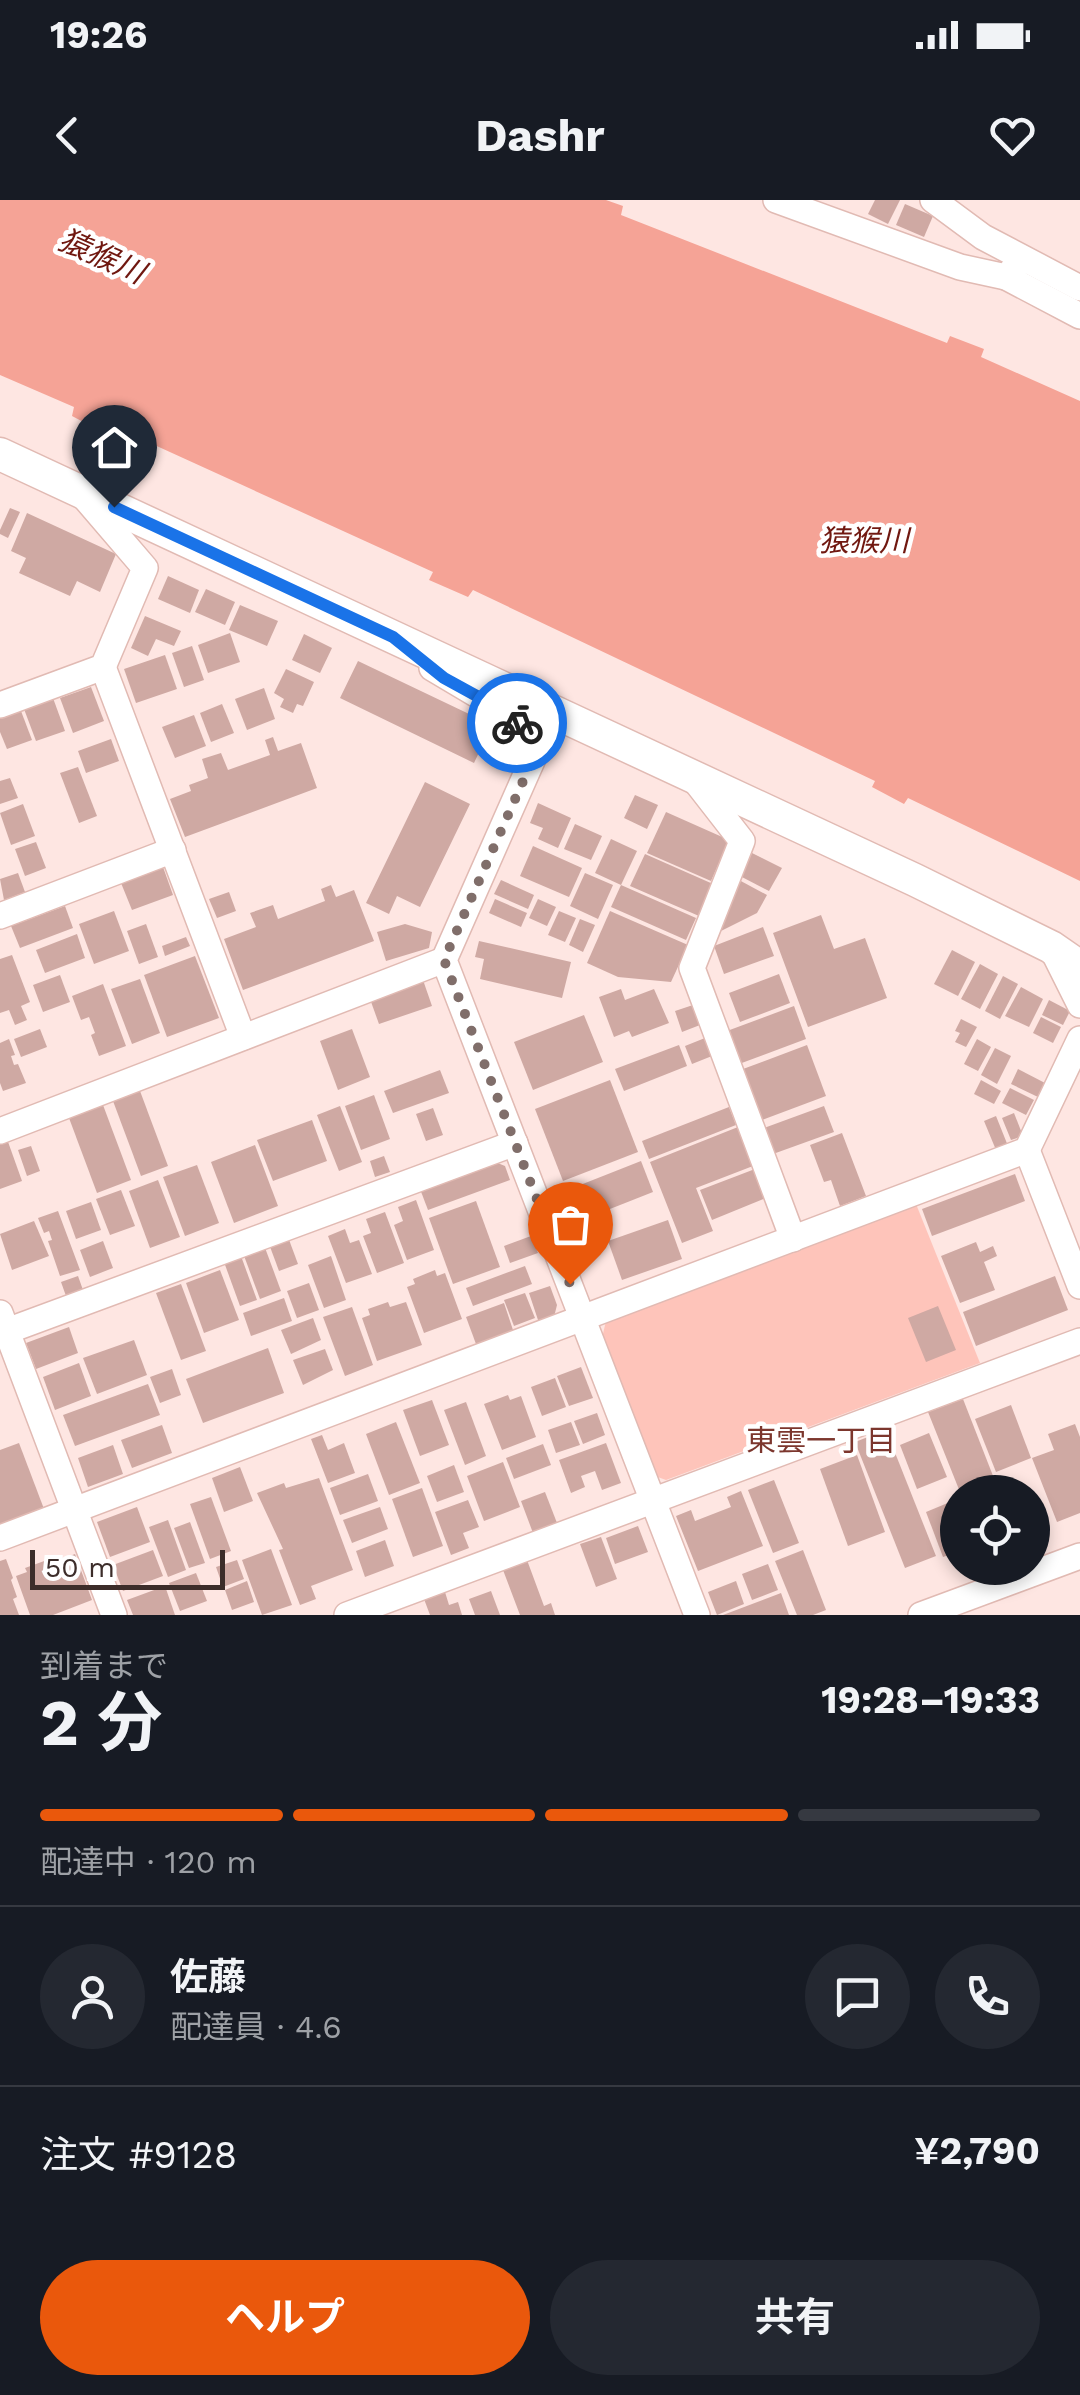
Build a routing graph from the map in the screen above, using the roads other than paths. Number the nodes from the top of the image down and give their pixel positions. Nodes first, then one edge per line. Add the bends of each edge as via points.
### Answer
1 (776, 200) edge
2 (933, 200) edge
3 (1014, 268) junction
4 (1080, 288) edge
5 (1080, 316) edge
6 (0, 454) edge
7 (79, 490) junction
8 (393, 637) junction
9 (103, 667) junction
10 (0, 705) edge
11 (690, 775) junction
12 (173, 850) junction
13 (0, 916) edge
14 (1050, 947) junction
15 (444, 960) junction
16 (1080, 967) edge
17 (1080, 1005) edge
18 (243, 1037) junction
19 (1080, 1039) edge
20 (0, 1130) edge
21 (515, 1144) junction
22 (1027, 1150) junction
23 (793, 1239) junction
24 (1080, 1286) edge
25 (584, 1319) junction
26 (3, 1322) edge
27 (1080, 1341) edge
28 (653, 1500) junction
29 (76, 1509) junction
30 (0, 1538) edge
31 (1080, 1556) edge
32 (114, 1615) edge
33 (346, 1615) edge
34 (697, 1615) edge
35 (921, 1615) edge

1 - 3 street via 960,267
2 - 3 street
3 - 4 street
3 - 5 street
6 - 7 street
7 - 8 street
7 - 9 street via 145,568
8 - 11 street
8 - 15 street via 444,678 506,712 539,745
9 - 10 street
9 - 12 street
11 - 14 street
11 - 23 street via 742,841 692,968
12 - 13 street
12 - 18 street
14 - 16 street
14 - 17 street
15 - 18 street
15 - 21 street
18 - 20 street
19 - 22 street
21 - 25 street
21 - 26 street
22 - 23 street
22 - 24 street
23 - 25 street
25 - 28 street
25 - 29 street
26 - 29 street
27 - 28 street
28 - 33 street
28 - 34 street
29 - 30 street
29 - 32 street
31 - 35 street

